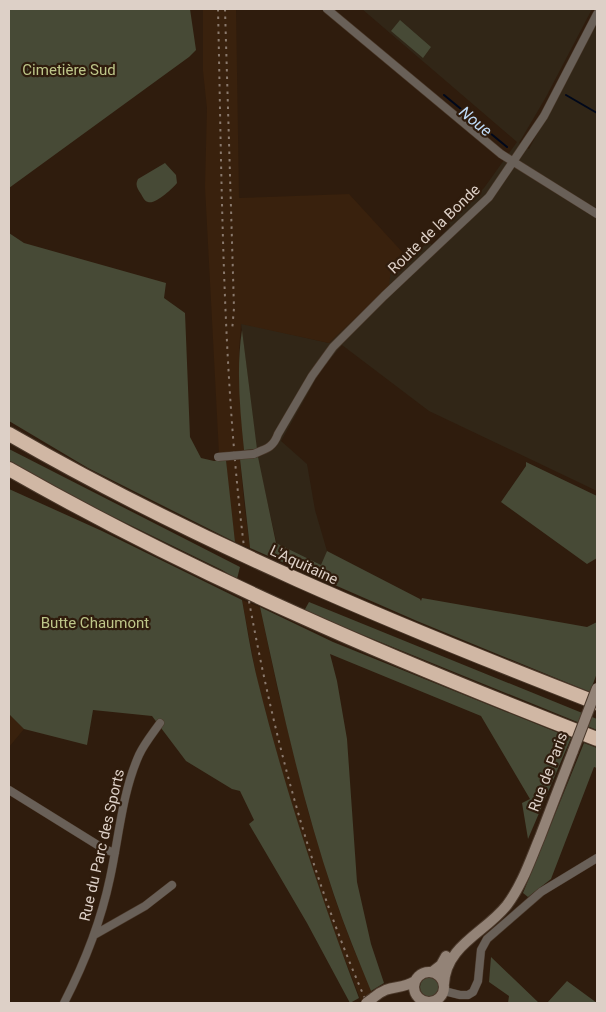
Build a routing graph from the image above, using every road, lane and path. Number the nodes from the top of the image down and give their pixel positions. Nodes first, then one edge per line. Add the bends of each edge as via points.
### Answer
1 (327, 9) edge
2 (597, 14) edge
3 (514, 163) junction
4 (597, 214) edge
5 (9, 426) edge
6 (9, 434) edge
7 (32, 447) junction
8 (218, 457) dead end
9 (9, 469) edge
10 (9, 478) edge
11 (37, 485) junction
12 (597, 688) edge
13 (597, 703) edge
14 (160, 723) dead end
15 (597, 739) edge
16 (9, 790) edge
17 (115, 852) junction
18 (597, 858) edge
19 (528, 868) junction
20 (172, 885) dead end
21 (94, 935) junction
22 (432, 972) junction
23 (416, 980) junction
24 (444, 987) junction
25 (422, 1000) edge
26 (370, 1001) edge
27 (437, 1002) edge
28 (64, 1003) edge

1 - 3 street
2 - 3 street, Route de la Bonde via 544,116
3 - 4 street
3 - 8 street, Route de la Bonde, bridge via 489,197 333,347 312,376 275,443 253,454
5 - 7 highway
6 - 7 highway, L'Aquitaine
7 - 13 highway, L'Aquitaine via 157,514 337,598
9 - 11 highway
10 - 11 highway
11 - 15 highway via 275,605
12 - 19 street, Rue de Paris, bridge
14 - 17 street, Rue du Parc des Sports via 139,753 130,778
16 - 17 street via 104,849
17 - 21 street, Rue du Parc des Sports
18 - 24 street via 541,892 487,939 481,950 478,981 473,992 460,995
19 - 22 street, Rue de Paris via 503,902 460,940 438,969
19 - 24 street, Rue de Paris via 519,888 496,918 451,958
20 - 21 street via 145,906
21 - 28 street, Rue du Parc des Sports
22 - 23 street via 423,973
22 - 24 street via 440,976
23 - 25 street via 414,986
23 - 26 street via 406,986 387,988
24 - 27 street
25 - 26 street via 398,992
25 - 27 street

